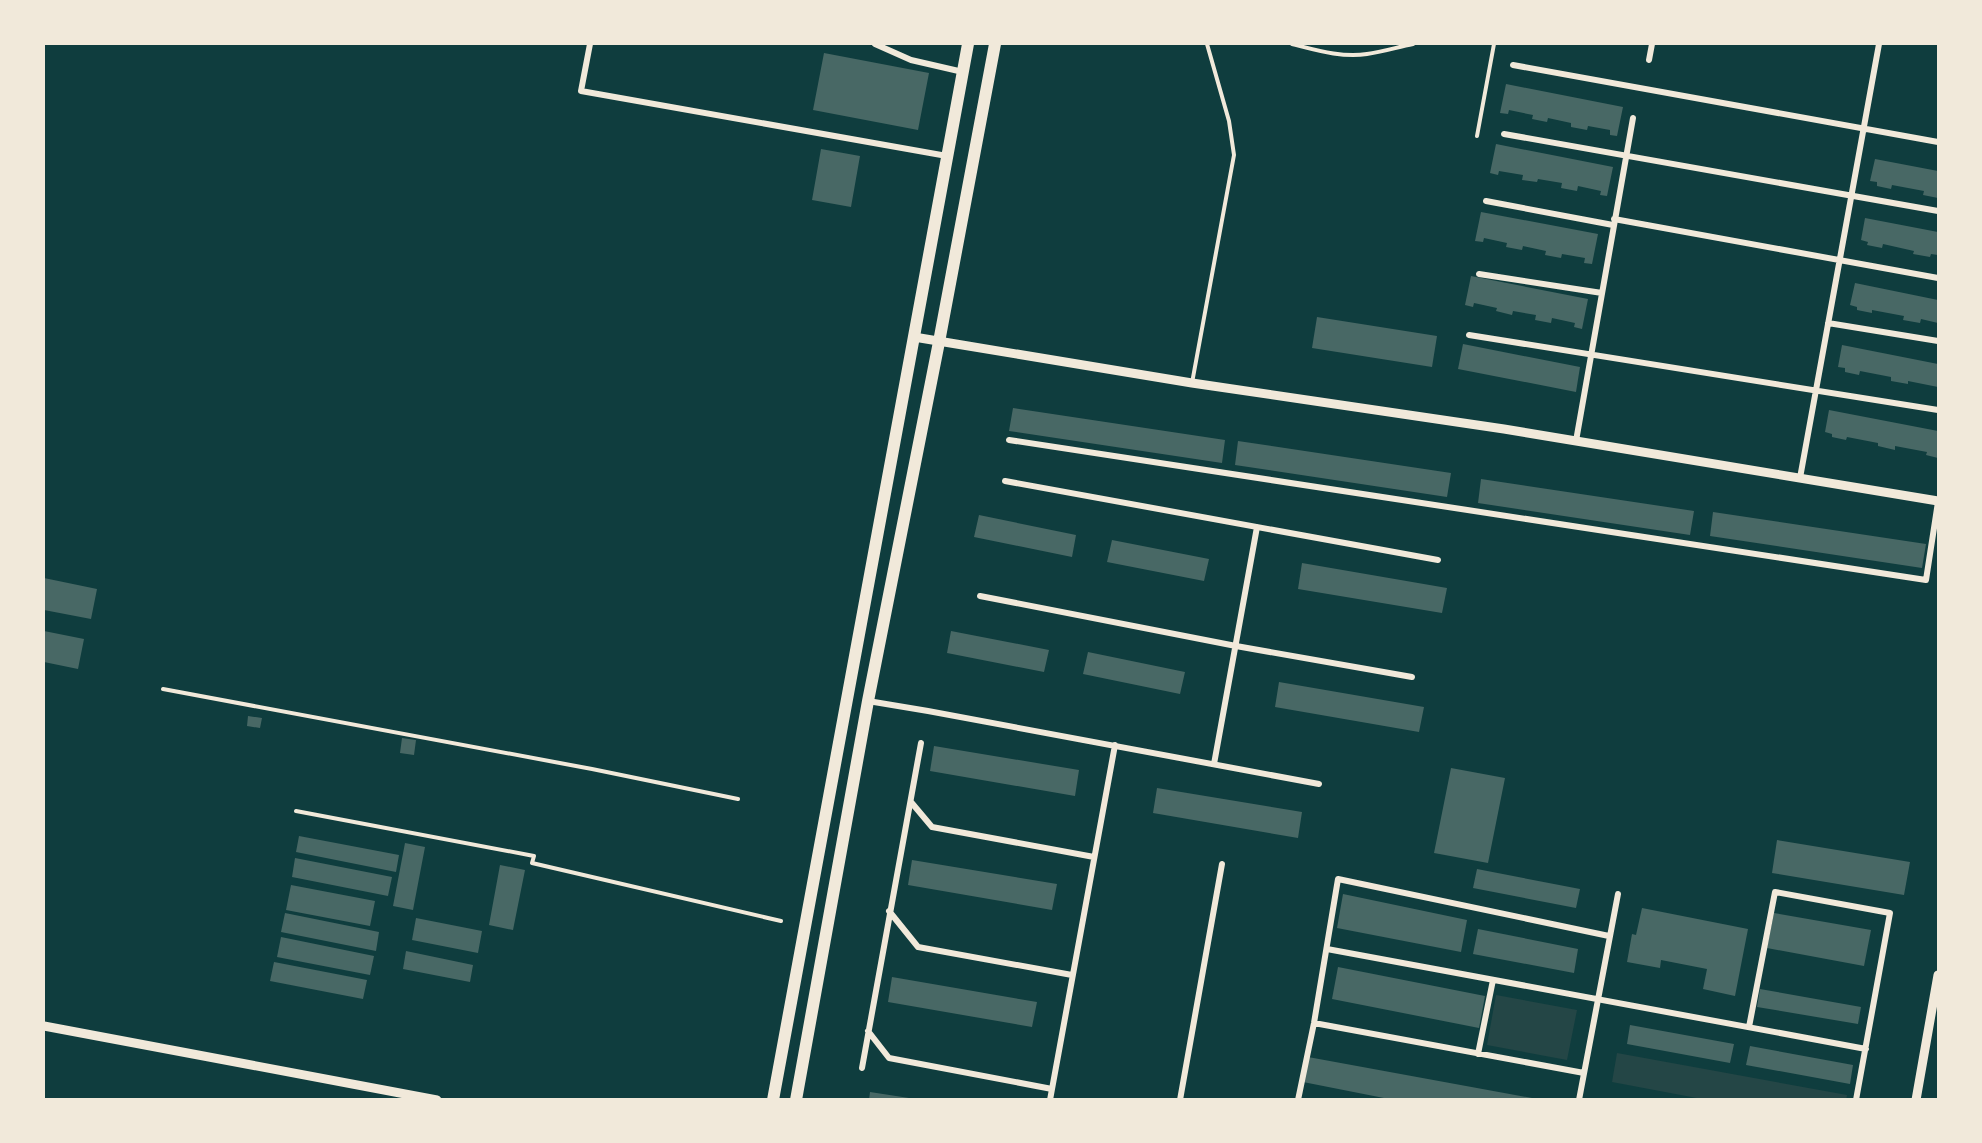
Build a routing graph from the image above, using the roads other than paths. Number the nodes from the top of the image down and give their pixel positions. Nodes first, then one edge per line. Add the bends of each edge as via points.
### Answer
1 (590, 44) edge
2 (875, 44) edge
3 (968, 44) edge
4 (995, 44) edge
5 (1207, 44) edge
6 (1292, 44) edge
7 (1413, 44) edge
8 (1494, 44) edge
9 (1652, 44) edge
10 (1879, 44) edge
11 (1649, 60) dead end
12 (1513, 65) dead end
13 (963, 72) junction
14 (1633, 118) dead end
15 (1863, 129) junction
16 (1504, 134) dead end
17 (1477, 136) dead end
18 (1938, 142) edge
19 (1626, 155) junction
20 (948, 156) junction
21 (1851, 196) junction
22 (1486, 201) dead end
23 (1938, 211) edge
24 (1614, 222) junction
25 (1839, 260) junction
26 (1479, 274) dead end
27 (1938, 278) edge
28 (1602, 293) junction
29 (1828, 323) junction
30 (1469, 335) dead end
31 (914, 337) junction
32 (1938, 341) edge
33 (939, 342) junction
34 (1591, 355) junction
35 (1192, 383) junction
36 (1816, 391) junction
37 (1938, 410) edge
38 (1009, 440) dead end
39 (1576, 441) junction
40 (1800, 478) junction
41 (1005, 481) dead end
42 (1938, 501) edge
43 (1257, 527) junction
44 (1438, 560) dead end
45 (980, 596) dead end
46 (1236, 646) junction
47 (1412, 677) dead end
48 (164, 689) dead end
49 (868, 701) junction
50 (921, 743) dead end
51 (1115, 746) junction
52 (1215, 764) junction
53 (1319, 784) dead end
54 (738, 799) dead end
55 (911, 802) junction
56 (296, 811) dead end
57 (1094, 857) junction
58 (1222, 864) dead end
59 (1618, 894) dead end
60 (889, 911) junction
61 (781, 921) dead end
62 (1609, 936) junction
63 (1327, 949) junction
64 (1072, 975) junction
65 (1938, 975) edge
66 (1493, 980) junction
67 (1597, 998) junction
68 (1314, 1023) junction
69 (44, 1026) edge
70 (1749, 1027) junction
71 (868, 1031) junction
72 (1866, 1049) junction
73 (1479, 1054) junction
74 (862, 1068) dead end
75 (1584, 1073) junction
76 (1052, 1089) junction
77 (437, 1100) edge
78 (773, 1100) edge
79 (796, 1100) edge
80 (1050, 1100) edge
81 (1180, 1100) edge
82 (1298, 1100) edge
83 (1579, 1100) edge
84 (1856, 1100) edge
85 (1916, 1100) edge

1 - 20 street via 581,91
2 - 13 street via 911,60
3 - 13 main road
4 - 33 main road
5 - 35 lane via 1229,121 1234,155
6 - 7 lane via 1346,55
8 - 17 lane
9 - 11 street
10 - 15 street
12 - 15 street
13 - 20 main road
14 - 19 street
15 - 18 street
15 - 21 street
16 - 19 street
19 - 21 street
19 - 24 street
20 - 31 main road
21 - 23 street
21 - 25 street
22 - 24 street
24 - 25 street
24 - 28 street
25 - 27 street
25 - 29 street
26 - 28 street
28 - 34 street
29 - 32 street
29 - 36 street
30 - 34 street
31 - 33 street
31 - 78 main road
33 - 35 street
33 - 49 main road
34 - 36 street
34 - 39 street
35 - 39 street
36 - 37 street
36 - 40 street
38 - 42 street via 1926,580
39 - 40 street
40 - 42 street
41 - 43 street
43 - 44 street
43 - 46 street
45 - 46 street
46 - 47 street
46 - 52 street
48 - 54 lane
49 - 51 street
49 - 79 main road
50 - 55 street
51 - 52 street
51 - 57 street
52 - 53 street
55 - 57 street via 932,827
55 - 60 street
56 - 61 lane via 534,856 532,863
57 - 64 street
58 - 81 street
59 - 62 street
60 - 64 street via 918,947
60 - 71 street
62 - 63 street via 1338,879
62 - 67 street
63 - 66 street
63 - 68 street
64 - 76 street
65 - 85 street
66 - 67 street
66 - 73 street
67 - 70 street
67 - 75 street
68 - 73 street
68 - 82 street
69 - 77 street
70 - 72 street
70 - 72 street via 1775,892 1890,913
71 - 74 street
71 - 76 street via 889,1058
72 - 84 street
73 - 75 street
75 - 83 street
76 - 80 street

